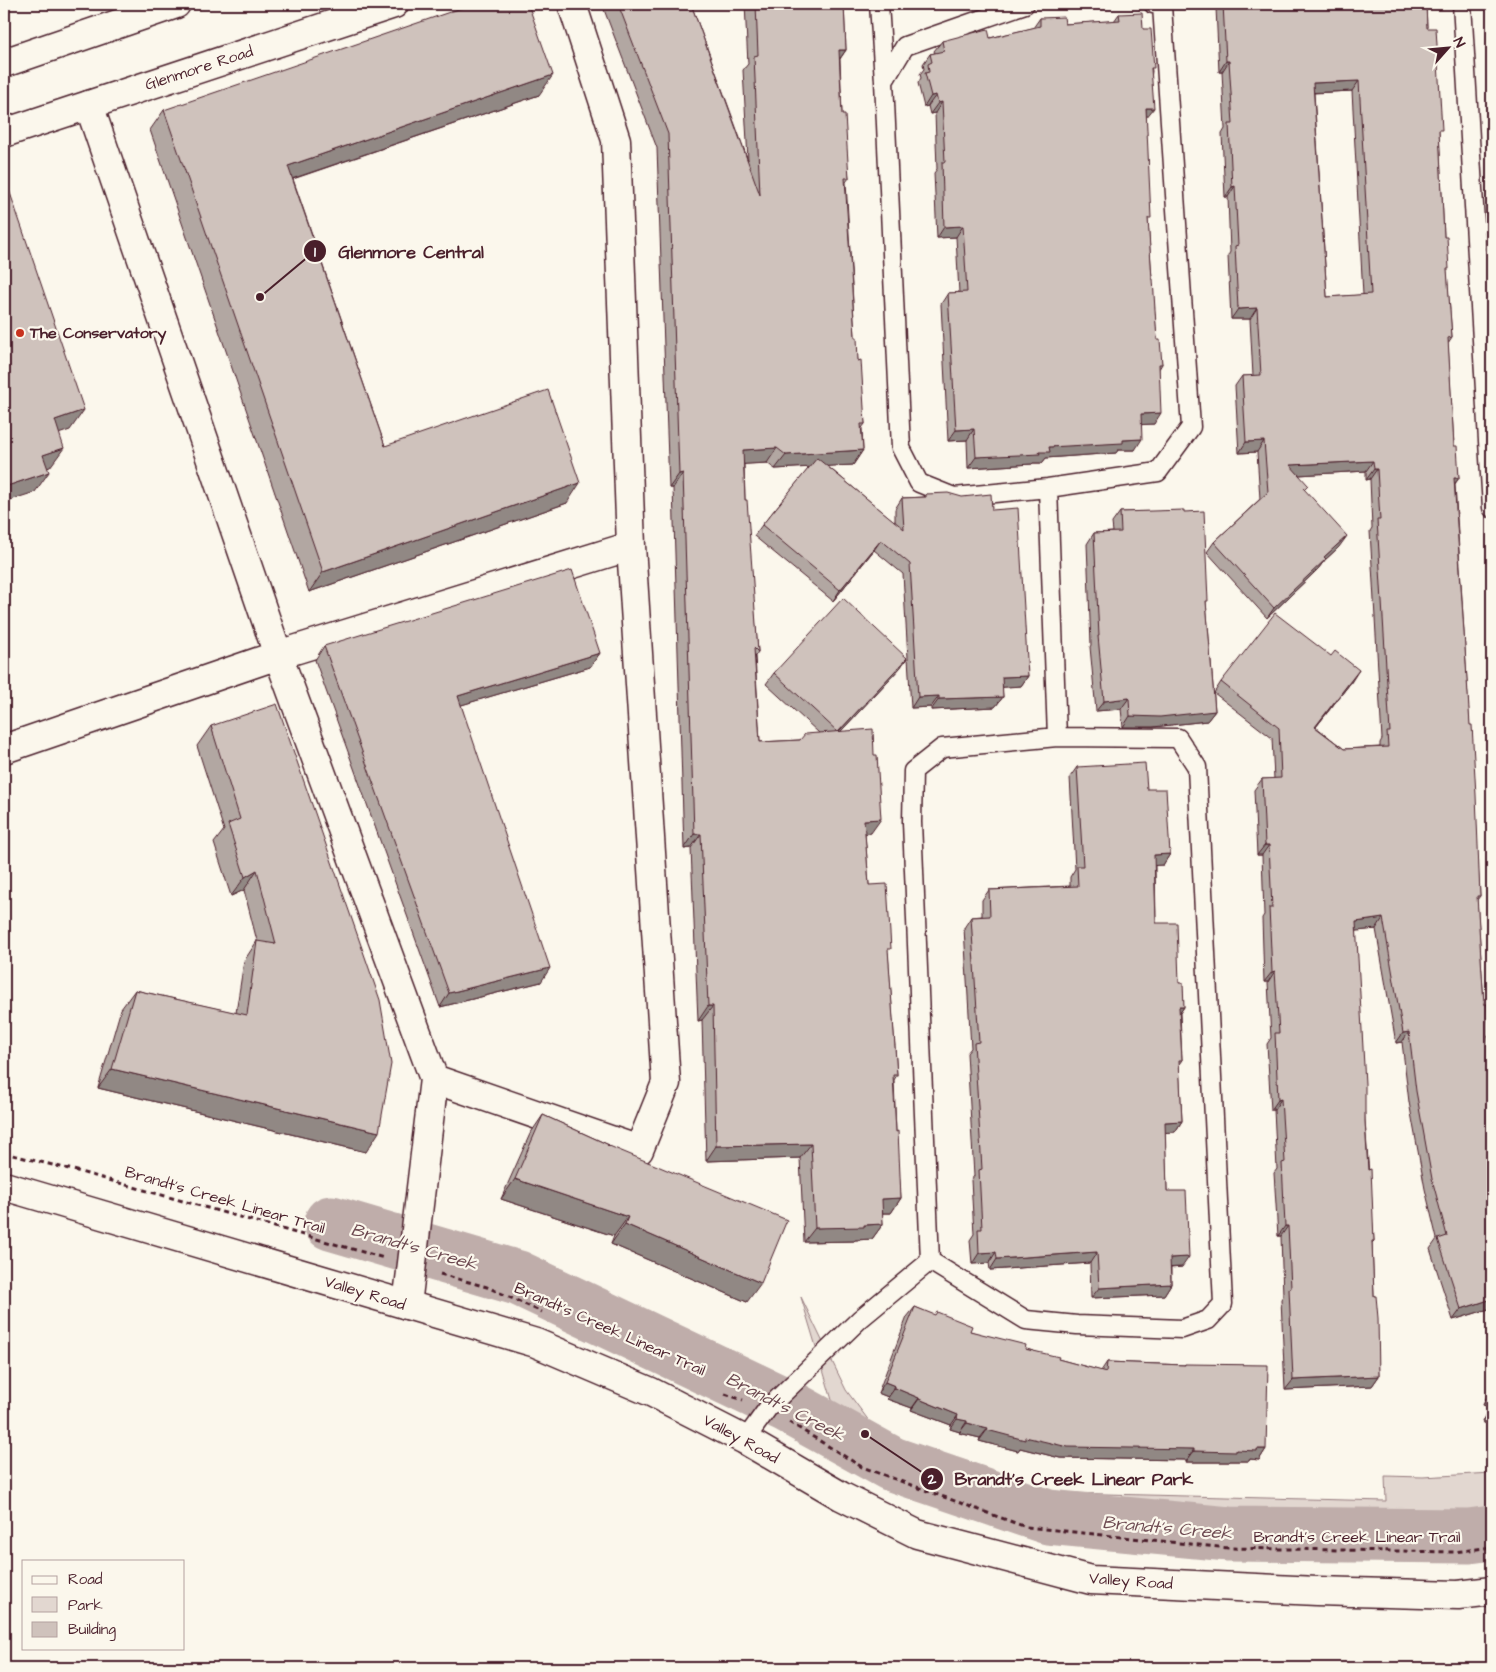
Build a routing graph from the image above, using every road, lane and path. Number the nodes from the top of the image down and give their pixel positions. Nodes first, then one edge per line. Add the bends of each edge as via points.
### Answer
1 (176, 4) edge
2 (394, 4) edge
3 (572, 4) edge
4 (879, 4) edge
5 (1025, 4) edge
6 (1154, 4) edge
7 (1462, 4) edge
8 (4, 63) edge
9 (884, 81) junction
10 (89, 105) junction
11 (4, 133) edge
12 (1048, 488) junction
13 (1492, 508) edge
14 (631, 546) junction
15 (278, 655) junction
16 (1057, 737) junction
17 (4, 749) edge
18 (434, 1079) junction
19 (4, 1153) edge
20 (4, 1186) edge
21 (930, 1261) junction
22 (412, 1266) junction
23 (406, 1305) junction
24 (548, 1314) dead end
25 (724, 1394) dead end
26 (768, 1408) junction
27 (744, 1440) junction
28 (1492, 1547) edge
29 (1492, 1591) edge

1 - 8 street
2 - 10 street, Glenmore Road
3 - 14 street via 616,140
4 - 9 lane
5 - 9 lane via 905,46
6 - 12 lane via 1162,6 1191,428 1158,472
7 - 13 lane
9 - 12 lane via 901,448 919,483 954,497
10 - 11 street, Glenmore Road
10 - 15 street
12 - 16 lane
14 - 15 street
14 - 18 street via 666,1083 639,1150
15 - 17 street
15 - 18 street
16 - 21 lane via 942,748 913,771 912,822
16 - 21 lane via 1178,738 1196,767 1223,1304 1208,1320 1182,1329 1026,1320
18 - 22 street
19 - 22 path, Brandt's Creek Linear Trail
20 - 23 street, Valley Road
21 - 26 lane via 860,1319
22 - 23 street
22 - 24 path, Brandt's Creek Linear Trail via 487,1287
23 - 27 street, Valley Road via 536,1343 651,1392
25 - 26 path, Brandt's Creek Linear Trail
26 - 27 lane
26 - 28 path, Brandt's Creek Linear Trail via 862,1467 1026,1527 1228,1548 1454,1552
27 - 29 street, Valley Road via 841,1496 917,1534 1091,1580 1383,1593 1458,1595

